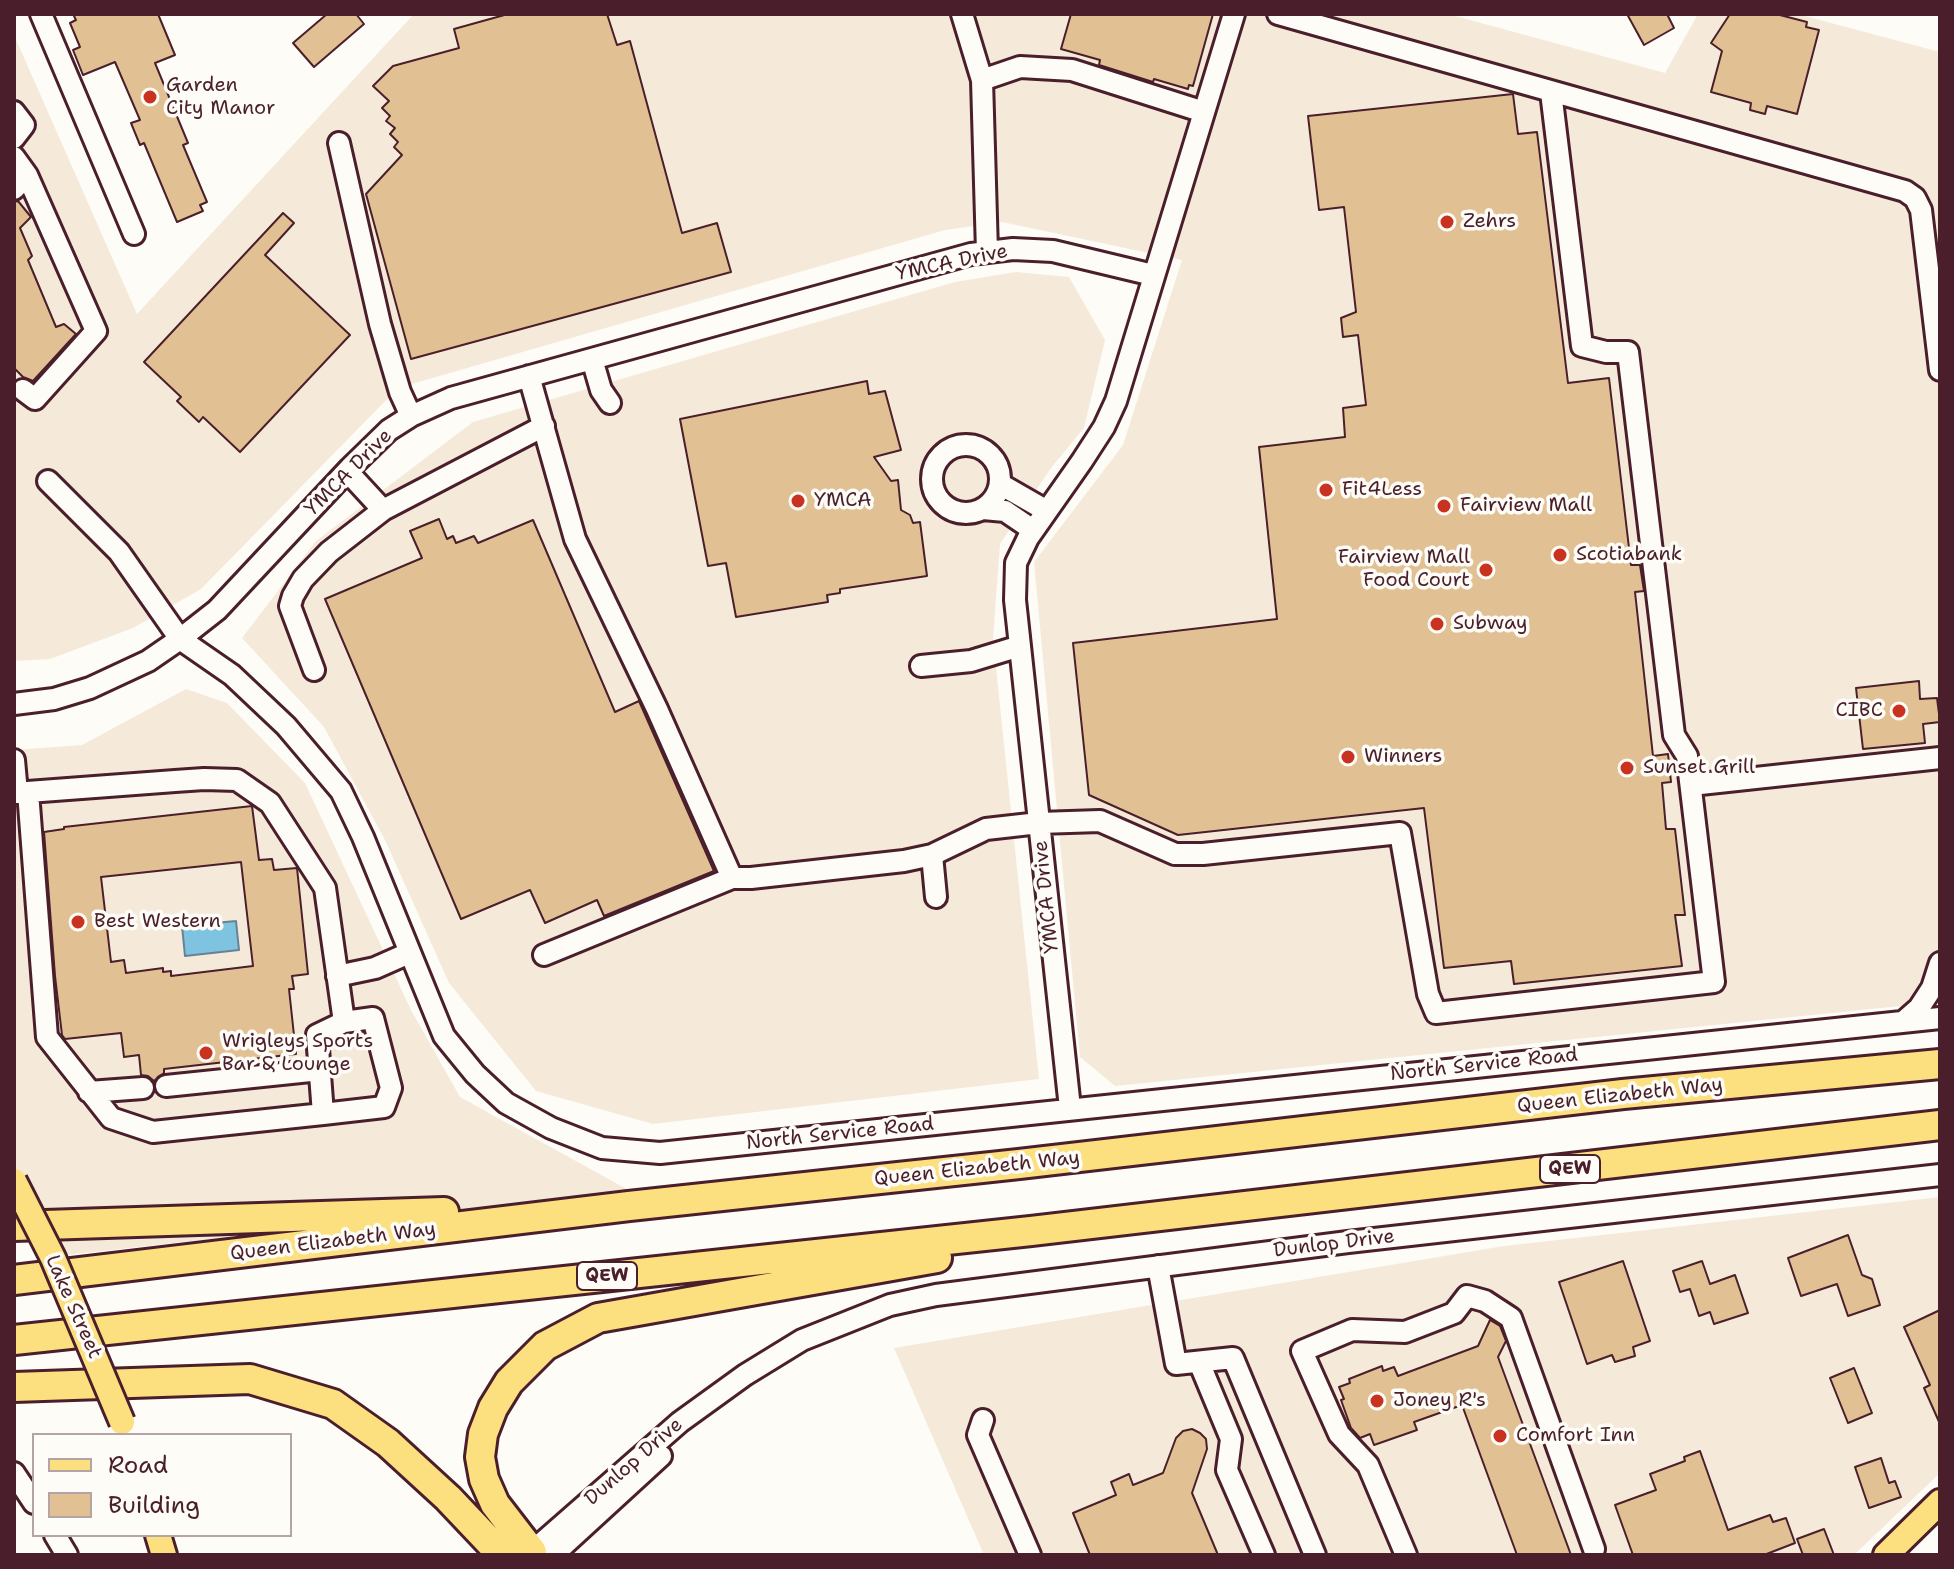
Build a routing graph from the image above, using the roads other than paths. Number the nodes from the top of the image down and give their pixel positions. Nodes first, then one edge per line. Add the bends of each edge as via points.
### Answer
1 (41, 14) edge
2 (962, 14) edge
3 (1234, 14) edge
4 (1278, 14) edge
5 (982, 80) junction
6 (1551, 92) junction
7 (14, 112) edge
8 (1204, 112) junction
9 (14, 138) edge
10 (339, 143) dead end
11 (14, 157) edge
12 (20, 182) edge
13 (134, 234) dead end
14 (987, 252) junction
15 (1934, 260) edge
16 (1153, 275) junction
17 (592, 359) junction
18 (1940, 370) edge
19 (529, 376) junction
20 (17, 390) edge
21 (610, 403) dead end
22 (411, 416) junction
23 (544, 426) junction
24 (347, 471) junction
25 (48, 481) dead end
26 (1000, 484) junction
27 (983, 509) junction
28 (383, 510) junction
29 (1047, 511) junction
30 (1033, 530) junction
31 (180, 639) junction
32 (1020, 646) junction
33 (921, 666) dead end
34 (314, 670) dead end
35 (14, 704) edge
36 (1940, 758) edge
37 (14, 760) edge
38 (1691, 785) junction
39 (28, 792) junction
40 (1039, 823) junction
41 (932, 855) junction
42 (732, 878) junction
43 (936, 897) dead end
44 (409, 953) junction
45 (544, 955) dead end
46 (1940, 963) edge
47 (337, 976) junction
48 (1940, 1018) edge
49 (344, 1022) junction
50 (1903, 1022) junction
51 (1940, 1064) edge
52 (320, 1070) junction
53 (166, 1086) dead end
54 (143, 1088) dead end
55 (89, 1092) junction
56 (1070, 1108) junction
57 (323, 1114) junction
58 (1940, 1125) edge
59 (1940, 1175) edge
60 (14, 1181) edge
61 (629, 1206) junction
62 (1201, 1212) junction
63 (14, 1226) edge
64 (1158, 1266) junction
65 (14, 1280) edge
66 (14, 1340) edge
67 (1199, 1362) junction
68 (14, 1387) edge
69 (983, 1420) dead end
70 (124, 1428) edge
71 (14, 1473) edge
72 (427, 1479) junction
73 (32, 1500) edge
74 (1940, 1502) edge
75 (56, 1537) edge
76 (1594, 1549) dead end
77 (537, 1554) edge
78 (67, 1555) edge
79 (471, 1555) edge
80 (502, 1555) edge
81 (1030, 1555) edge
82 (1264, 1555) edge
83 (1315, 1555) edge
84 (1406, 1555) edge
85 (1886, 1555) edge

1 - 13 street
2 - 5 street
3 - 8 street
4 - 6 street
5 - 8 street via 1020,67 1072,70
5 - 14 street
6 - 15 street via 1905,191 1921,210
6 - 38 street via 1582,346 1628,352 1674,735 1687,756
7 - 9 street via 24,125
8 - 16 street
10 - 22 street via 380,324
11 - 12 street
12 - 20 street via 96,331 35,399
14 - 16 street, YMCA Drive via 1053,251
14 - 17 street, YMCA Drive
15 - 18 street
16 - 29 street, YMCA Drive via 1116,401
17 - 19 street, YMCA Drive
17 - 21 street
19 - 22 street, YMCA Drive via 451,398
19 - 23 street
22 - 24 street, YMCA Drive
23 - 28 street
23 - 42 street via 575,539
24 - 28 street
24 - 31 street, YMCA Drive via 217,610
25 - 31 street via 119,552
26 - 27 street
26 - 27 street via 998,466 978,447 959,446 941,456 932,475 942,504 961,513
26 - 29 street
27 - 30 street via 1005,511
28 - 34 street via 329,552 293,596 290,606
29 - 30 street, YMCA Drive
30 - 32 street, YMCA Drive via 1016,563
31 - 35 street via 148,661 90,688
31 - 44 street, North Service Road via 232,675 286,726 341,791
32 - 33 street via 971,661
32 - 40 street, YMCA Drive
36 - 38 street
37 - 39 street via 17,793
38 - 40 street via 1714,982 1436,1013 1428,994 1400,833 1175,854 1100,821
39 - 47 street via 237,780 270,803 325,888
39 - 55 street via 47,1037
40 - 41 street via 986,829
40 - 56 street, YMCA Drive
41 - 42 street
41 - 43 street
42 - 45 street
44 - 47 street
44 - 56 street, North Service Road via 444,1036 475,1074 506,1103 602,1148 660,1153
46 - 50 street via 1932,988
47 - 49 street
48 - 50 street, North Service Road
49 - 52 street via 317,1035
49 - 57 street via 373,1018 391,1088 384,1107
50 - 56 street, North Service Road
51 - 61 highway, Queen Elizabeth Way via 1623,1094
52 - 53 street
52 - 57 street
54 - 55 street
55 - 57 street via 111,1118 153,1132
58 - 62 highway, QEW
59 - 64 street, Dunlop Drive
60 - 70 main road, Lake Street, bridge via 53,1258
61 - 63 highway
61 - 65 highway, Queen Elizabeth Way
62 - 66 highway, QEW
62 - 77 highway via 598,1318 545,1346 509,1382 483,1434 484,1479 505,1520
64 - 67 street via 1176,1364
64 - 77 street, Dunlop Drive via 936,1295 890,1305 802,1340 680,1422
67 - 82 street via 1231,1439 1227,1470
67 - 83 street via 1233,1358
68 - 72 highway via 250,1379 333,1404
69 - 81 street via 978,1435
71 - 73 street
72 - 79 highway via 460,1526
72 - 80 highway
74 - 85 main road
75 - 78 street
76 - 84 street via 1511,1318 1467,1296 1454,1313 1405,1332 1352,1330 1302,1351 1339,1434 1368,1465

